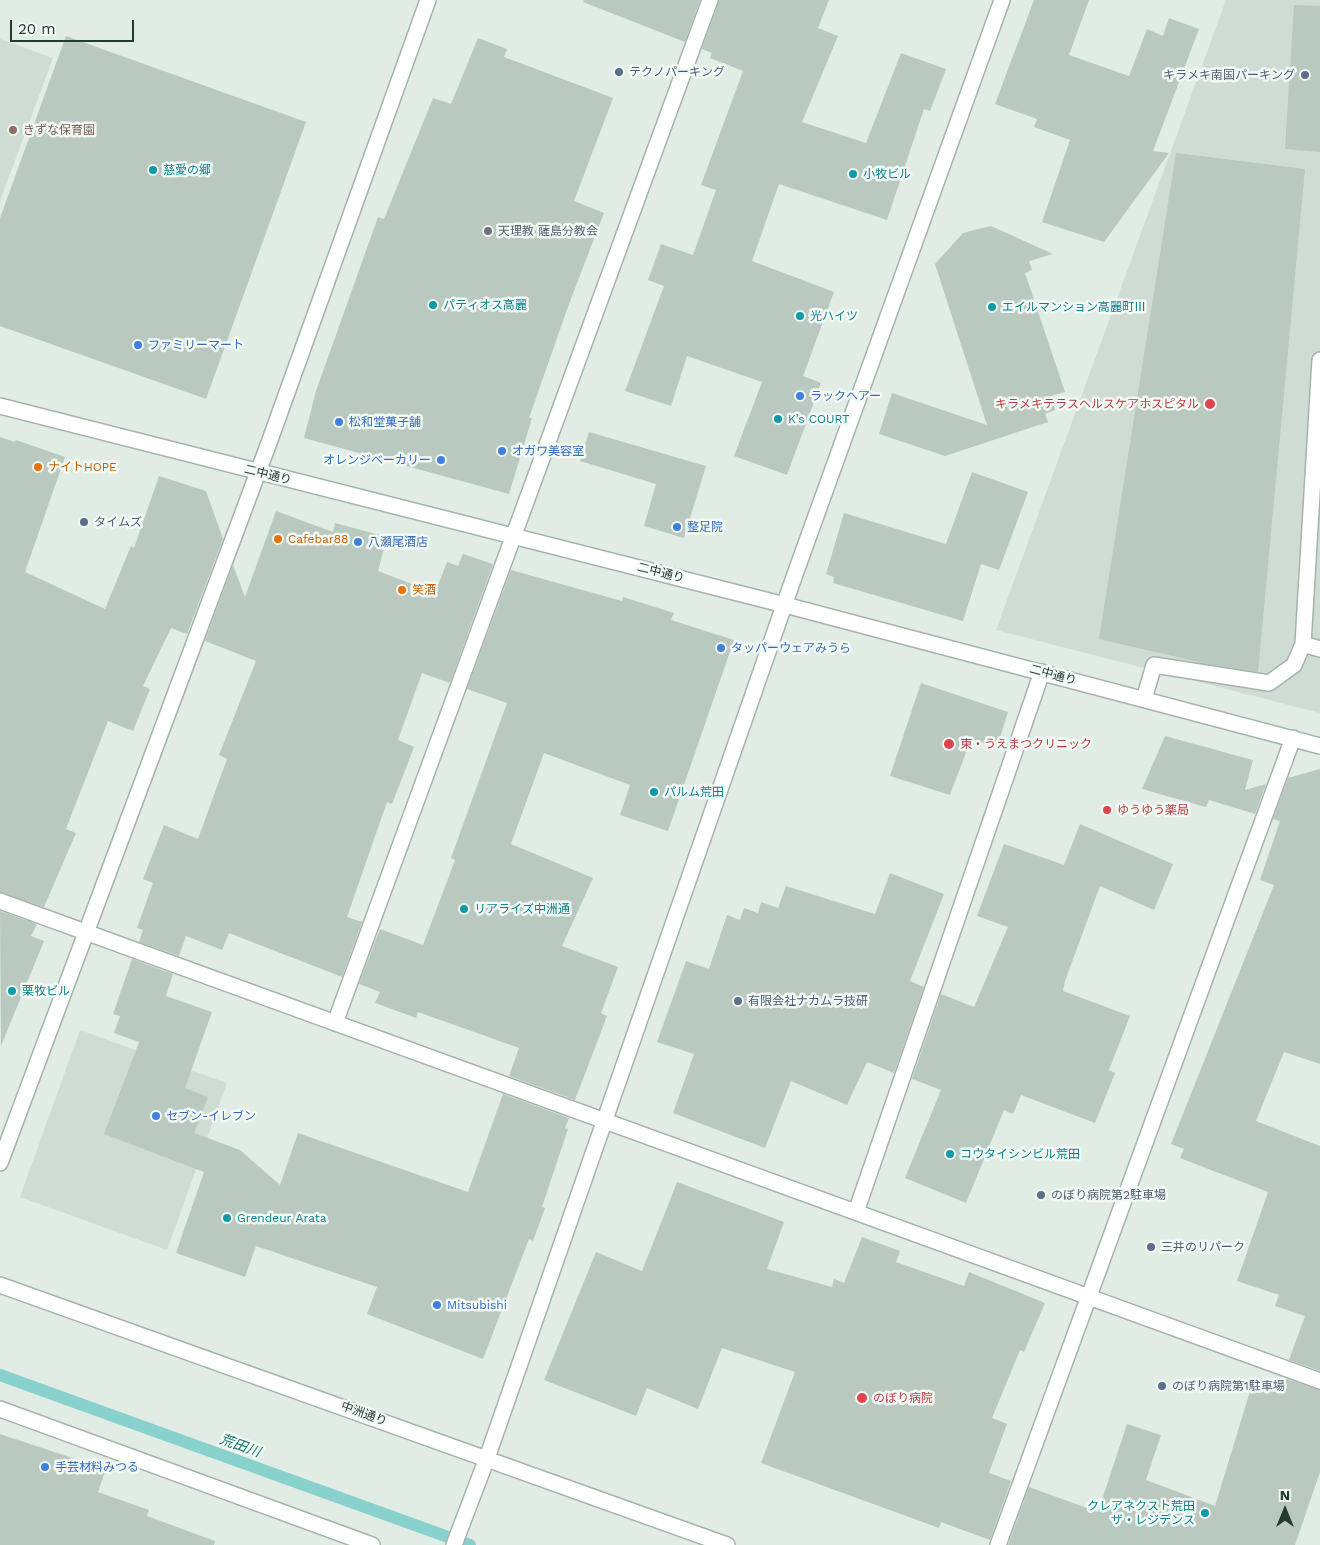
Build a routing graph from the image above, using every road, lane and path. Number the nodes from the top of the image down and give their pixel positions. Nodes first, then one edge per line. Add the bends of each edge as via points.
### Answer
1 (428, 0) edge
2 (710, 0) edge
3 (1002, 0) edge
4 (1320, 360) edge
5 (0, 406) edge
6 (258, 472) junction
7 (514, 536) junction
8 (785, 605) junction
9 (1303, 644) junction
10 (1320, 649) edge
11 (1042, 672) junction
12 (1144, 699) junction
13 (1293, 738) junction
14 (1320, 746) edge
15 (0, 901) edge
16 (85, 932) junction
17 (335, 1023) junction
18 (604, 1121) junction
19 (0, 1163) edge
20 (856, 1212) junction
21 (0, 1285) edge
22 (1088, 1296) junction
23 (1320, 1380) edge
24 (0, 1409) edge
25 (487, 1458) junction
26 (372, 1545) edge
27 (454, 1545) edge
28 (727, 1545) edge
29 (998, 1545) edge

1 - 6 street
2 - 7 street
3 - 8 street
4 - 9 street
5 - 6 street, 二中通り
6 - 7 street, 二中通り
6 - 16 street
7 - 8 street, 二中通り
7 - 17 street
8 - 11 street, 二中通り
8 - 18 street
9 - 10 street
9 - 12 street via 1294,665 1269,683 1154,665
11 - 12 street, 二中通り
11 - 20 street
12 - 13 street, 二中通り
13 - 14 street, 二中通り
13 - 22 street
15 - 16 street
16 - 17 street
16 - 19 street
17 - 18 street
18 - 20 street
18 - 25 street
20 - 22 street
21 - 25 street, 中洲通り
22 - 23 street
22 - 29 street
24 - 26 street
25 - 27 street
25 - 28 street, 中洲通り

